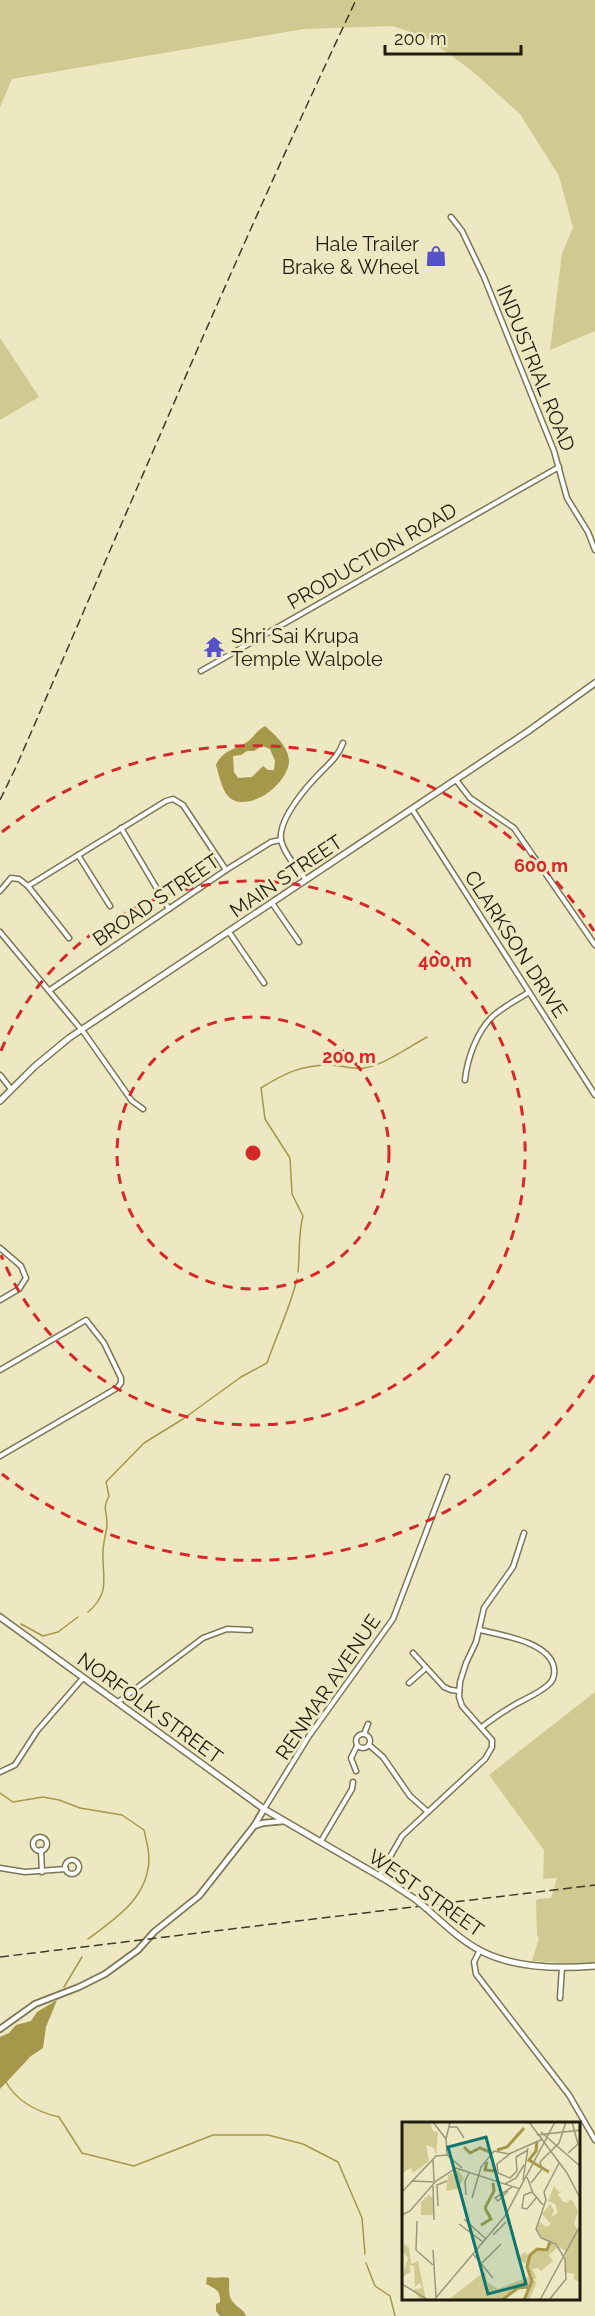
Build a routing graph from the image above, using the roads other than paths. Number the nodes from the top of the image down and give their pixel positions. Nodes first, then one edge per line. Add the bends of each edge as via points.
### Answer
1 (450, 217) dead end
2 (559, 467) junction
3 (588, 532) junction
4 (595, 537) edge
5 (595, 550) edge
6 (201, 671) dead end
7 (595, 684) edge
8 (343, 743) dead end
9 (456, 780) junction
10 (412, 809) junction
11 (122, 828) junction
12 (281, 840) junction
13 (78, 855) junction
14 (226, 870) junction
15 (306, 880) junction
16 (27, 886) junction
17 (0, 891) edge
18 (272, 903) junction
19 (110, 906) dead end
20 (169, 909) junction
21 (0, 932) edge
22 (229, 932) junction
23 (69, 938) dead end
24 (299, 942) dead end
25 (595, 945) edge
26 (264, 983) dead end
27 (50, 990) junction
28 (529, 992) junction
29 (82, 1030) junction
30 (0, 1075) edge
31 (465, 1080) dead end
32 (11, 1089) junction
33 (595, 1095) edge
34 (0, 1101) edge
35 (143, 1109) dead end
36 (0, 1248) edge
37 (0, 1300) edge
38 (0, 1370) edge
39 (0, 1456) edge
40 (447, 1477) dead end
41 (524, 1533) dead end
42 (0, 1617) edge
43 (250, 1630) dead end
44 (480, 1630) junction
45 (413, 1653) dead end
46 (426, 1668) junction
47 (83, 1678) junction
48 (409, 1683) dead end
49 (459, 1691) junction
50 (117, 1702) junction
51 (368, 1724) dead end
52 (482, 1727) junction
53 (364, 1734) junction
54 (369, 1745) junction
55 (357, 1746) junction
56 (356, 1771) dead end
57 (0, 1772) edge
58 (353, 1782) dead end
59 (264, 1809) junction
60 (428, 1812) junction
61 (284, 1821) junction
62 (254, 1826) junction
63 (321, 1841) junction
64 (40, 1850) dead end
65 (0, 1868) edge
66 (66, 1869) dead end
67 (42, 1872) junction
68 (379, 1876) junction
69 (480, 1950) junction
70 (595, 1966) edge
71 (562, 1967) junction
72 (560, 1998) dead end
73 (0, 2029) edge
74 (595, 2140) edge

1 - 2 street, INDUSTRIAL ROAD via 462,231 484,277
2 - 3 street, INDUSTRIAL ROAD via 567,498
2 - 6 street, PRODUCTION ROAD
3 - 4 street, INDUSTRIAL ROAD
3 - 5 street, INDUSTRIAL ROAD
7 - 9 main road, MAIN STREET
8 - 12 street via 337,756 295,804 285,821
9 - 10 main road, MAIN STREET
9 - 25 street via 470,798 514,828
10 - 15 main road, MAIN STREET
10 - 28 street, CLARKSON DRIVE
11 - 13 street
11 - 14 street via 173,800 183,805
11 - 20 street
12 - 14 street, BROAD STREET
12 - 15 street
13 - 16 street
13 - 19 street
14 - 20 street, BROAD STREET
15 - 18 main road, MAIN STREET
16 - 17 street via 11,878
16 - 23 street
18 - 22 main road, MAIN STREET
18 - 24 street
20 - 27 street, BROAD STREET
21 - 27 street
22 - 26 street
22 - 29 main road, MAIN STREET
27 - 29 street
28 - 31 street via 484,1026 466,1067
28 - 33 street, CLARKSON DRIVE
29 - 32 main road, MAIN STREET
29 - 35 street via 132,1101
30 - 32 street
32 - 34 main road, MAIN STREET
36 - 37 street via 21,1266 26,1278 19,1289
38 - 39 street via 86,1320 104,1343 121,1378 117,1388
40 - 59 street, RENMAR AVENUE via 393,1619 331,1704
41 - 44 street via 513,1568 484,1608
42 - 47 main road, NORFOLK STREET
43 - 50 street via 227,1629 203,1638
44 - 49 street via 465,1663
44 - 52 street via 525,1641 549,1658 555,1673 550,1684
45 - 46 street
46 - 48 street
46 - 49 street via 444,1687
47 - 50 main road, NORFOLK STREET
47 - 57 street via 37,1731 15,1765
49 - 52 street via 462,1706
50 - 59 main road, NORFOLK STREET
51 - 53 street
52 - 60 street via 492,1740 485,1759
53 - 54 street via 370,1738
53 - 55 street via 357,1737
54 - 55 street via 363,1749
54 - 60 street
55 - 56 street via 351,1758
58 - 63 street
59 - 61 main road, NORFOLK STREET
59 - 62 street
60 - 68 street via 402,1836
61 - 62 street
61 - 63 main road, WEST STREET
62 - 73 street via 199,1896 138,1950 105,1974 35,2004
63 - 68 main road, WEST STREET
64 - 67 street
65 - 67 street
66 - 67 street
68 - 69 main road, WEST STREET, bridge
69 - 71 main road, WEST STREET via 503,1959
69 - 74 street via 474,1964 476,1974 569,2095
70 - 71 main road, WEST STREET
71 - 72 street

